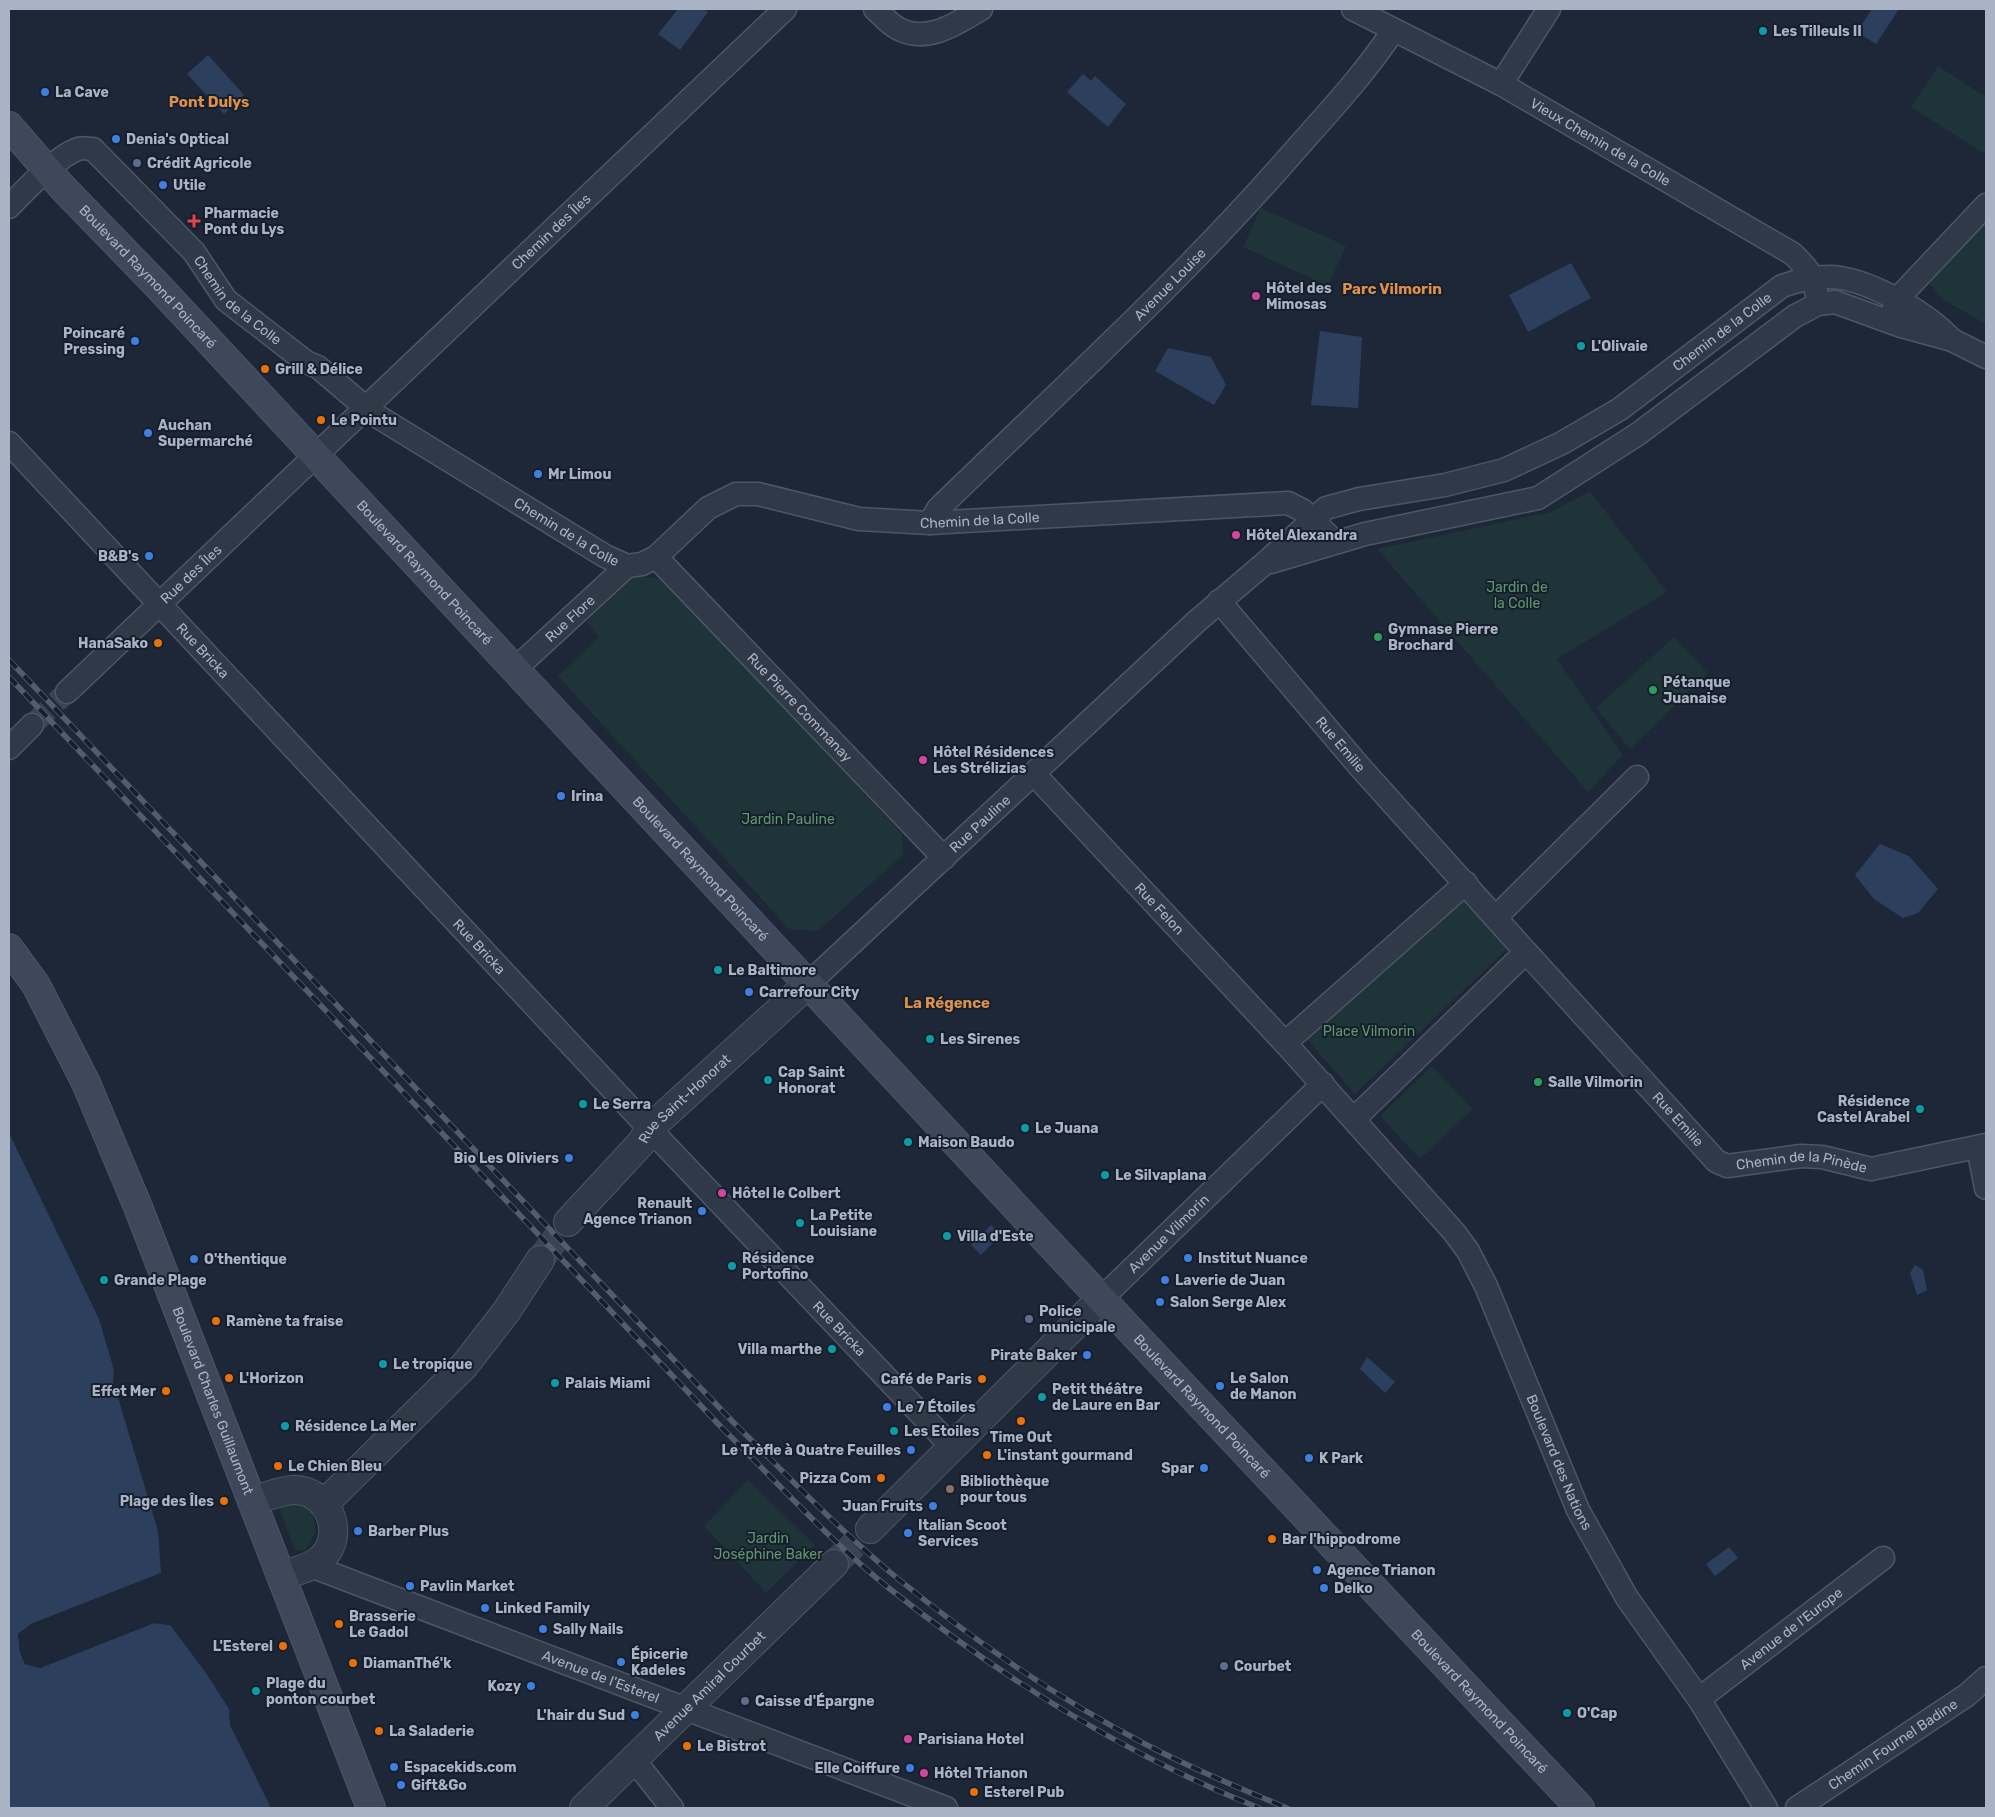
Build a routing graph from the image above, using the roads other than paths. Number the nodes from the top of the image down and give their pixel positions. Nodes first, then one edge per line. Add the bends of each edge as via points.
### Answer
1 (785, 9) edge
2 (875, 9) edge
3 (981, 9) edge
4 (1352, 9) edge
5 (1549, 9) edge
6 (1393, 31) junction
7 (1502, 84) junction
8 (9, 126) edge
9 (47, 170) junction
10 (1986, 205) edge
11 (9, 207) edge
12 (1814, 279) junction
13 (1818, 304) junction
14 (1893, 310) junction
15 (1986, 356) edge
16 (366, 407) junction
17 (9, 443) edge
18 (1562, 443) junction
19 (315, 455) junction
20 (1579, 472) junction
21 (1358, 499) junction
22 (1312, 520) junction
23 (930, 523) junction
24 (1365, 534) junction
25 (1335, 542) junction
26 (656, 557) junction
27 (1266, 563) junction
28 (627, 566) junction
29 (1219, 601) junction
30 (159, 604) junction
31 (514, 670) junction
32 (67, 692) tunnel mouth
33 (32, 725) tunnel mouth
34 (9, 748) edge
35 (1034, 774) junction
36 (1637, 777) dead end
37 (944, 858) junction
38 (1466, 883) junction
39 (1496, 917) junction
40 (9, 948) edge
41 (1526, 952) junction
42 (808, 984) junction
43 (1285, 1043) junction
44 (1322, 1084) junction
45 (1355, 1118) junction
46 (650, 1128) junction
47 (1982, 1146) edge
48 (1709, 1153) joint
49 (1986, 1188) edge
50 (568, 1222) tunnel mouth
51 (540, 1260) tunnel mouth
52 (1100, 1299) junction
53 (953, 1448) junction
54 (252, 1501) junction
55 (324, 1504) junction
56 (870, 1529) tunnel mouth
57 (1883, 1558) dead end
58 (834, 1564) tunnel mouth
59 (311, 1566) junction
60 (281, 1576) junction
61 (1986, 1678) edge
62 (1699, 1699) junction
63 (686, 1710) junction
64 (634, 1760) junction
65 (371, 1808) edge
66 (584, 1808) edge
67 (672, 1808) edge
68 (946, 1808) edge
69 (1580, 1808) edge
70 (1766, 1808) edge
71 (1797, 1808) edge

1 - 16 street, Chemin des Îles
2 - 3 street via 899,29 922,34 944,31
4 - 6 street, Vieux Chemin de la Colle
5 - 7 street
6 - 7 street, Vieux Chemin de la Colle
6 - 23 street, Avenue Louise via 1369,66 1251,201 938,509
7 - 12 street, Vieux Chemin de la Colle via 1793,254
8 - 9 main road, Boulevard Raymond Poincaré
9 - 11 street, Chemin de la Colle
9 - 16 street, Chemin de la Colle via 78,148 93,149 194,252 226,300 306,362 318,366
9 - 19 main road, Boulevard Raymond Poincaré
10 - 14 street
12 - 13 street, Vieux Chemin de la Colle
12 - 14 street, Chemin de la Colle via 1828,277 1871,288
12 - 18 street, Chemin de la Colle via 1782,286 1620,409
13 - 14 street, Chemin de la Colle via 1835,302
13 - 20 street, Chemin de la Colle via 1795,316 1638,434
14 - 15 street, Chemin de la Colle via 1913,308 1938,325 1952,340
16 - 19 street, Chemin des Îles
16 - 28 street, Chemin de la Colle via 605,556
17 - 30 street, Rue Bricka
18 - 20 street
18 - 21 street, Chemin de la Colle via 1504,470 1445,485
19 - 30 street, Rue des Îles
19 - 31 main road, Boulevard Raymond Poincaré
20 - 24 street, Chemin de la Colle via 1538,498
21 - 22 street, Chemin de la Colle via 1326,508
21 - 24 street via 1365,515
22 - 23 street, Chemin de la Colle via 1288,503
22 - 25 street, Chemin de la Colle
22 - 27 street, Rue Pauline
23 - 26 street, Chemin de la Colle via 859,519 758,494 736,494 708,508
24 - 25 street, Chemin de la Colle
25 - 27 street, Rue Pauline
26 - 28 street, Chemin de la Colle via 642,564
26 - 37 street, Rue Pierre Commanay
27 - 29 street, Rue Pauline
28 - 31 street, Rue Flore
29 - 35 street, Rue Pauline
29 - 38 street, Rue Emilie via 1360,767
30 - 32 street, Rue des Îles
30 - 46 street, Rue Bricka
31 - 42 main road, Boulevard Raymond Poincaré
33 - 34 street
35 - 37 street, Rue Pauline
35 - 43 street, Rue Felon
36 - 39 street
37 - 42 street, Rue Pauline
38 - 39 street
38 - 43 street
39 - 41 street
40 - 54 main road, Boulevard Charles Guillaumont via 36,985 86,1083 138,1206
41 - 45 street
41 - 48 street, Rue Emilie
42 - 46 street, Rue Saint-Honorat
42 - 52 main road, Boulevard Raymond Poincaré
43 - 44 street
44 - 45 street
44 - 52 street, Avenue Vilmorin
45 - 62 street, Boulevard des Nations via 1468,1251 1486,1286 1578,1510 1627,1598
46 - 50 street, Rue Saint-Honorat via 642,1142
46 - 53 street, Rue Bricka
47 - 48 street, Chemin de la Pinède via 1870,1168 1822,1157 1801,1156 1727,1166
47 - 49 street
51 - 55 street via 506,1312 464,1366
52 - 53 street
52 - 69 main road, Boulevard Raymond Poincaré
53 - 56 street
54 - 55 street via 295,1490 314,1495
54 - 60 main road, Boulevard Charles Guillaumont
55 - 59 street via 331,1518 334,1536 327,1553
57 - 62 street, Avenue de l'Europe
58 - 63 street, Avenue Amiral Courbet
59 - 60 street
59 - 63 street, Avenue de l'Esterel
60 - 65 main road, Boulevard Charles Guillaumont
61 - 71 street, Chemin Fournel Badine via 1967,1695
62 - 70 street, Boulevard des Nations
63 - 64 street, Avenue Amiral Courbet
63 - 68 street, Avenue de l'Esterel
64 - 66 street, Avenue Amiral Courbet
64 - 67 street

